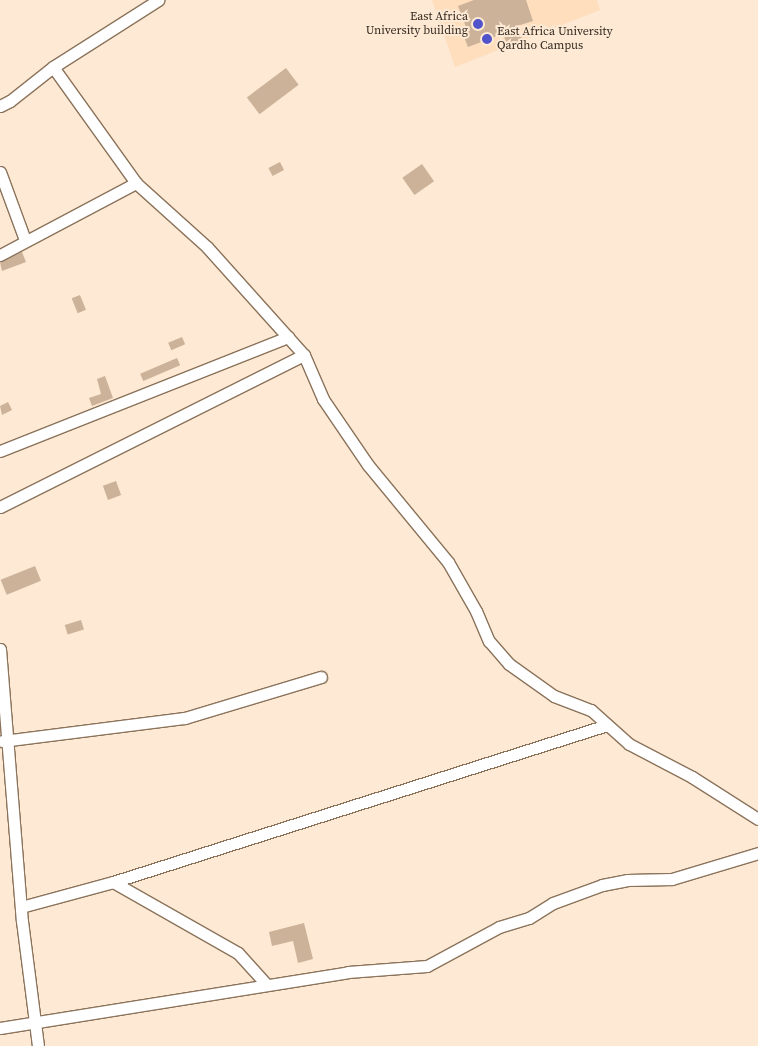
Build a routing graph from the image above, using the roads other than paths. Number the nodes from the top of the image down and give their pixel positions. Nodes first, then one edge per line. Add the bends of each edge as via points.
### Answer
1 (158, 0) edge
2 (52, 67) junction
3 (0, 106) edge
4 (0, 172) edge
5 (136, 183) junction
6 (25, 240) junction
7 (0, 255) edge
8 (288, 337) junction
9 (304, 355) junction
10 (0, 451) edge
11 (0, 507) edge
12 (0, 649) edge
13 (321, 677) dead end
14 (607, 725) junction
15 (4, 740) edge
16 (758, 820) edge
17 (758, 853) edge
18 (113, 882) junction
19 (21, 907) junction
20 (267, 986) junction
21 (36, 1023) junction
22 (0, 1028) edge
23 (38, 1046) edge

1 - 2 street
2 - 3 street
2 - 5 street
4 - 6 street
5 - 6 street
5 - 8 street via 207,247
6 - 7 street
8 - 9 street
8 - 10 street
9 - 11 street
9 - 14 street via 317,388 368,465 448,562 489,641 510,664 538,686 554,696 591,710
12 - 15 street
13 - 15 street via 185,718
14 - 16 street via 629,744 692,777
14 - 18 street
15 - 19 street
17 - 20 street via 672,878 627,880 602,886 552,903 529,918 499,927 426,966 348,972
18 - 19 street
18 - 20 street via 238,953
19 - 21 street
20 - 21 street
21 - 22 street
21 - 23 street

